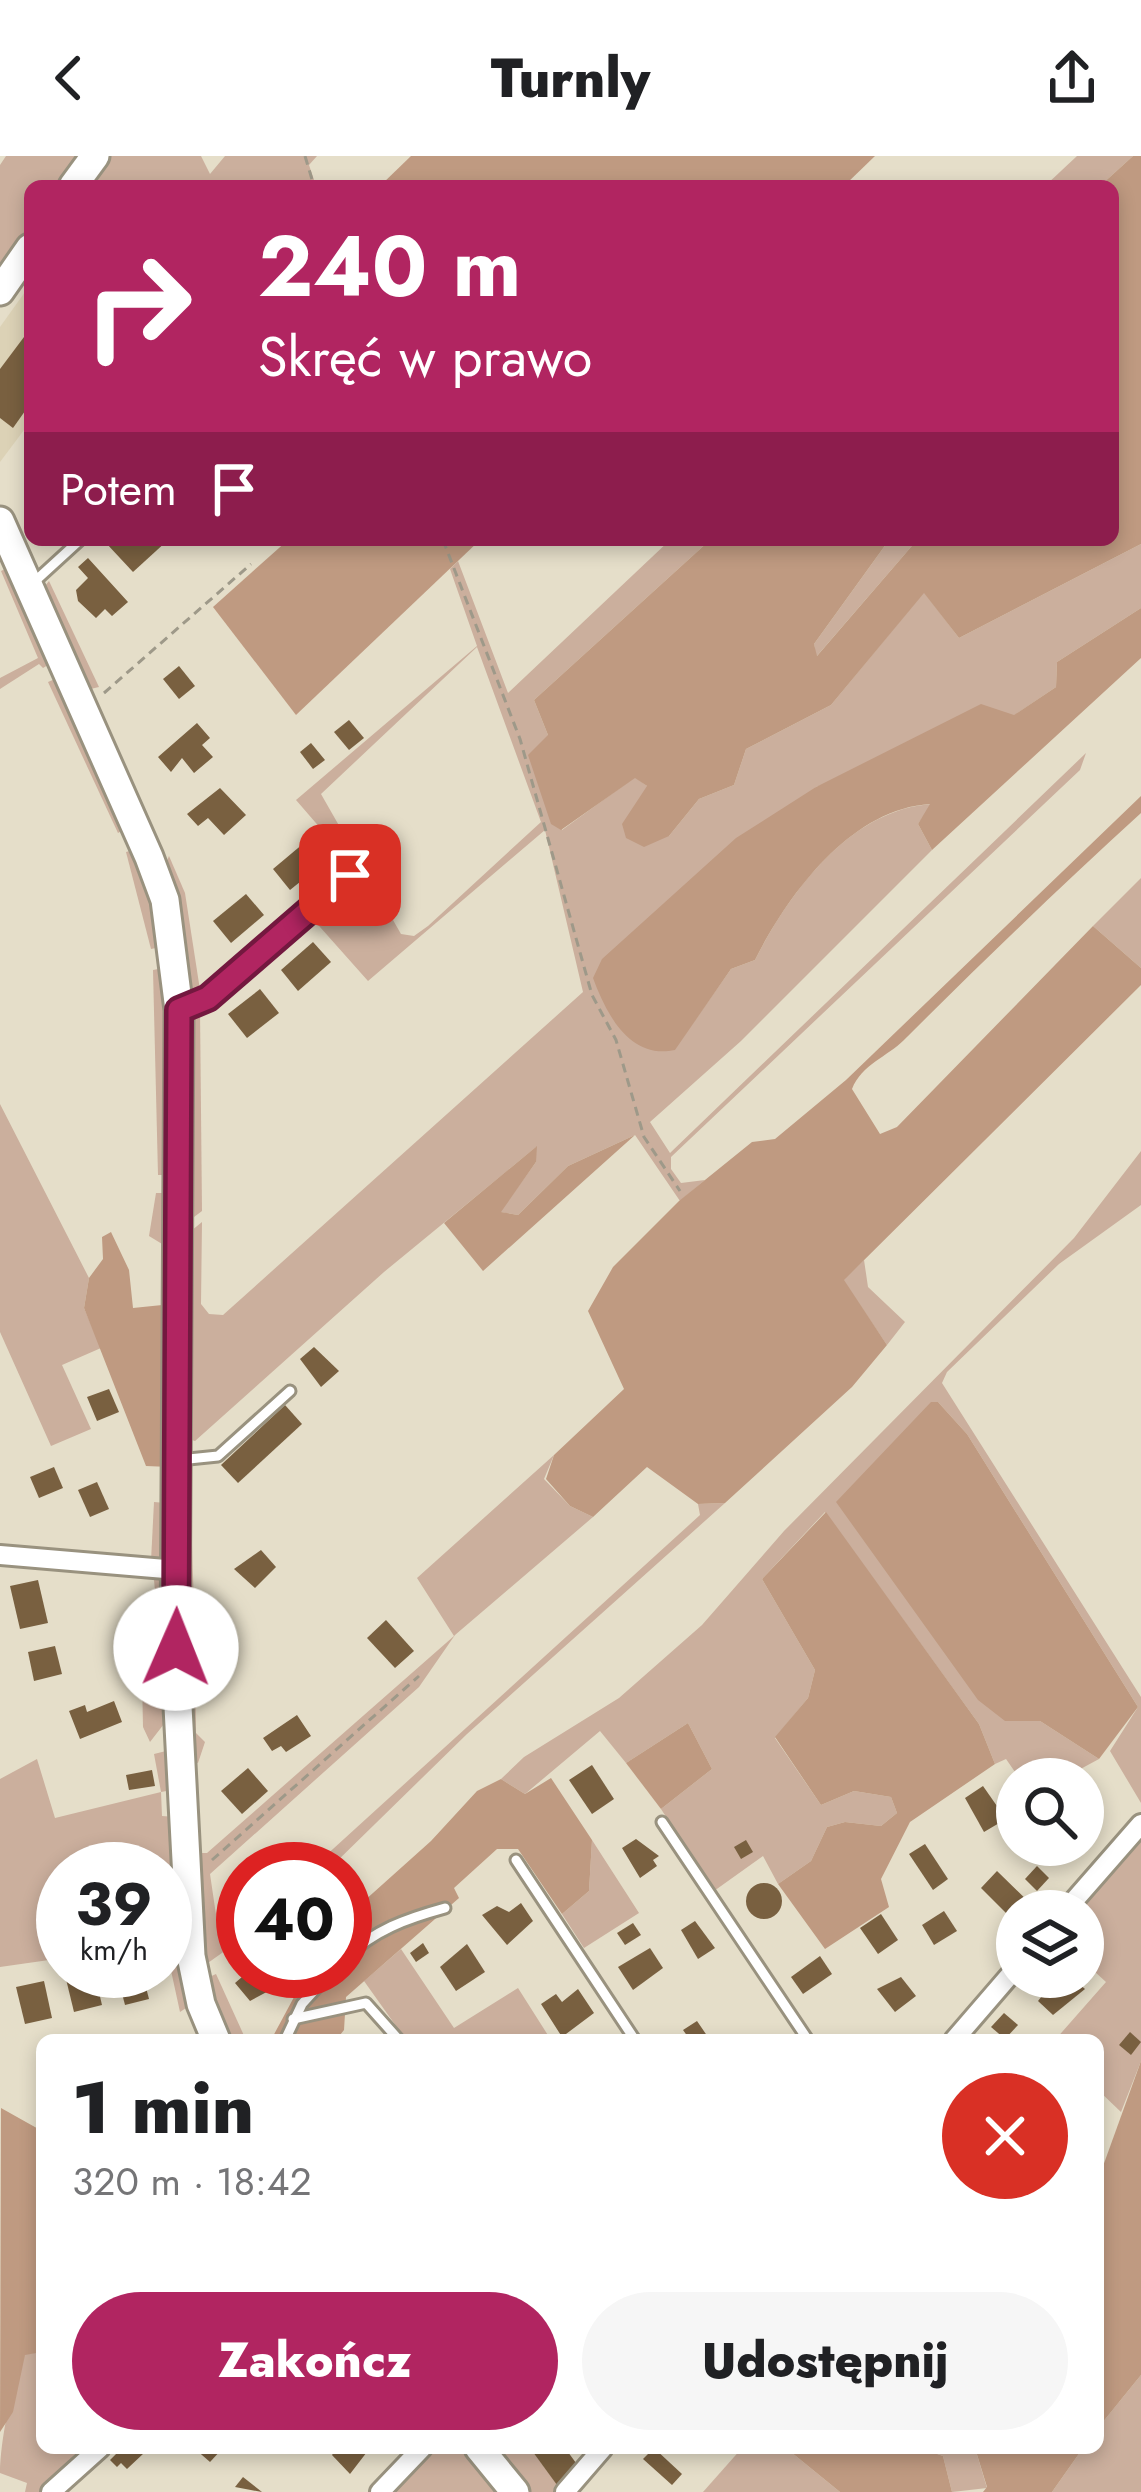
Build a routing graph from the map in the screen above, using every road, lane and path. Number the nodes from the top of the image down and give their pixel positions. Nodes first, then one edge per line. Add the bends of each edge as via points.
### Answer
1 (24, 257) edge
2 (0, 291) edge
3 (0, 521) edge
4 (73, 546) edge
5 (445, 546) edge
6 (251, 564) dead end
7 (29, 587) junction
8 (81, 704) junction
9 (350, 875) dead end
10 (179, 1010) junction
11 (680, 1191) dead end
12 (290, 1391) dead end
13 (179, 1460) junction
14 (0, 1555) edge
15 (177, 1570) junction
16 (419, 1676) dead end
17 (662, 1822) dead end
18 (1141, 1824) edge
19 (186, 1842) edge
20 (516, 1860) dead end
21 (192, 1863) edge
22 (1083, 1890) edge
23 (445, 1908) dead end
24 (372, 1935) edge
25 (192, 1959) edge
26 (996, 1991) edge
27 (310, 1998) edge
28 (293, 2019) junction
29 (214, 2034) edge
30 (287, 2034) edge
31 (393, 2034) edge
32 (631, 2034) edge
33 (804, 2034) edge
34 (959, 2034) edge
35 (93, 2454) edge
36 (416, 2454) edge
37 (484, 2454) edge
38 (598, 2454) edge
39 (51, 2492) edge
40 (380, 2492) edge
41 (515, 2492) edge
42 (565, 2492) edge

1 - 2 street
3 - 7 street
4 - 7 lane
5 - 11 path via 520,739 592,995 616,1040 644,1137
6 - 8 path
7 - 8 street
8 - 10 street via 166,900
9 - 10 lane via 208,998
10 - 13 street
12 - 13 lane via 218,1456
13 - 15 street
14 - 15 street
15 - 19 street
16 - 21 path via 221,1855
17 - 33 lane
18 - 22 street
20 - 32 lane
23 - 24 lane
25 - 29 street
26 - 34 street
27 - 28 lane
28 - 30 lane
28 - 31 lane via 366,2003
35 - 39 street
36 - 40 street
37 - 41 street
38 - 42 street

